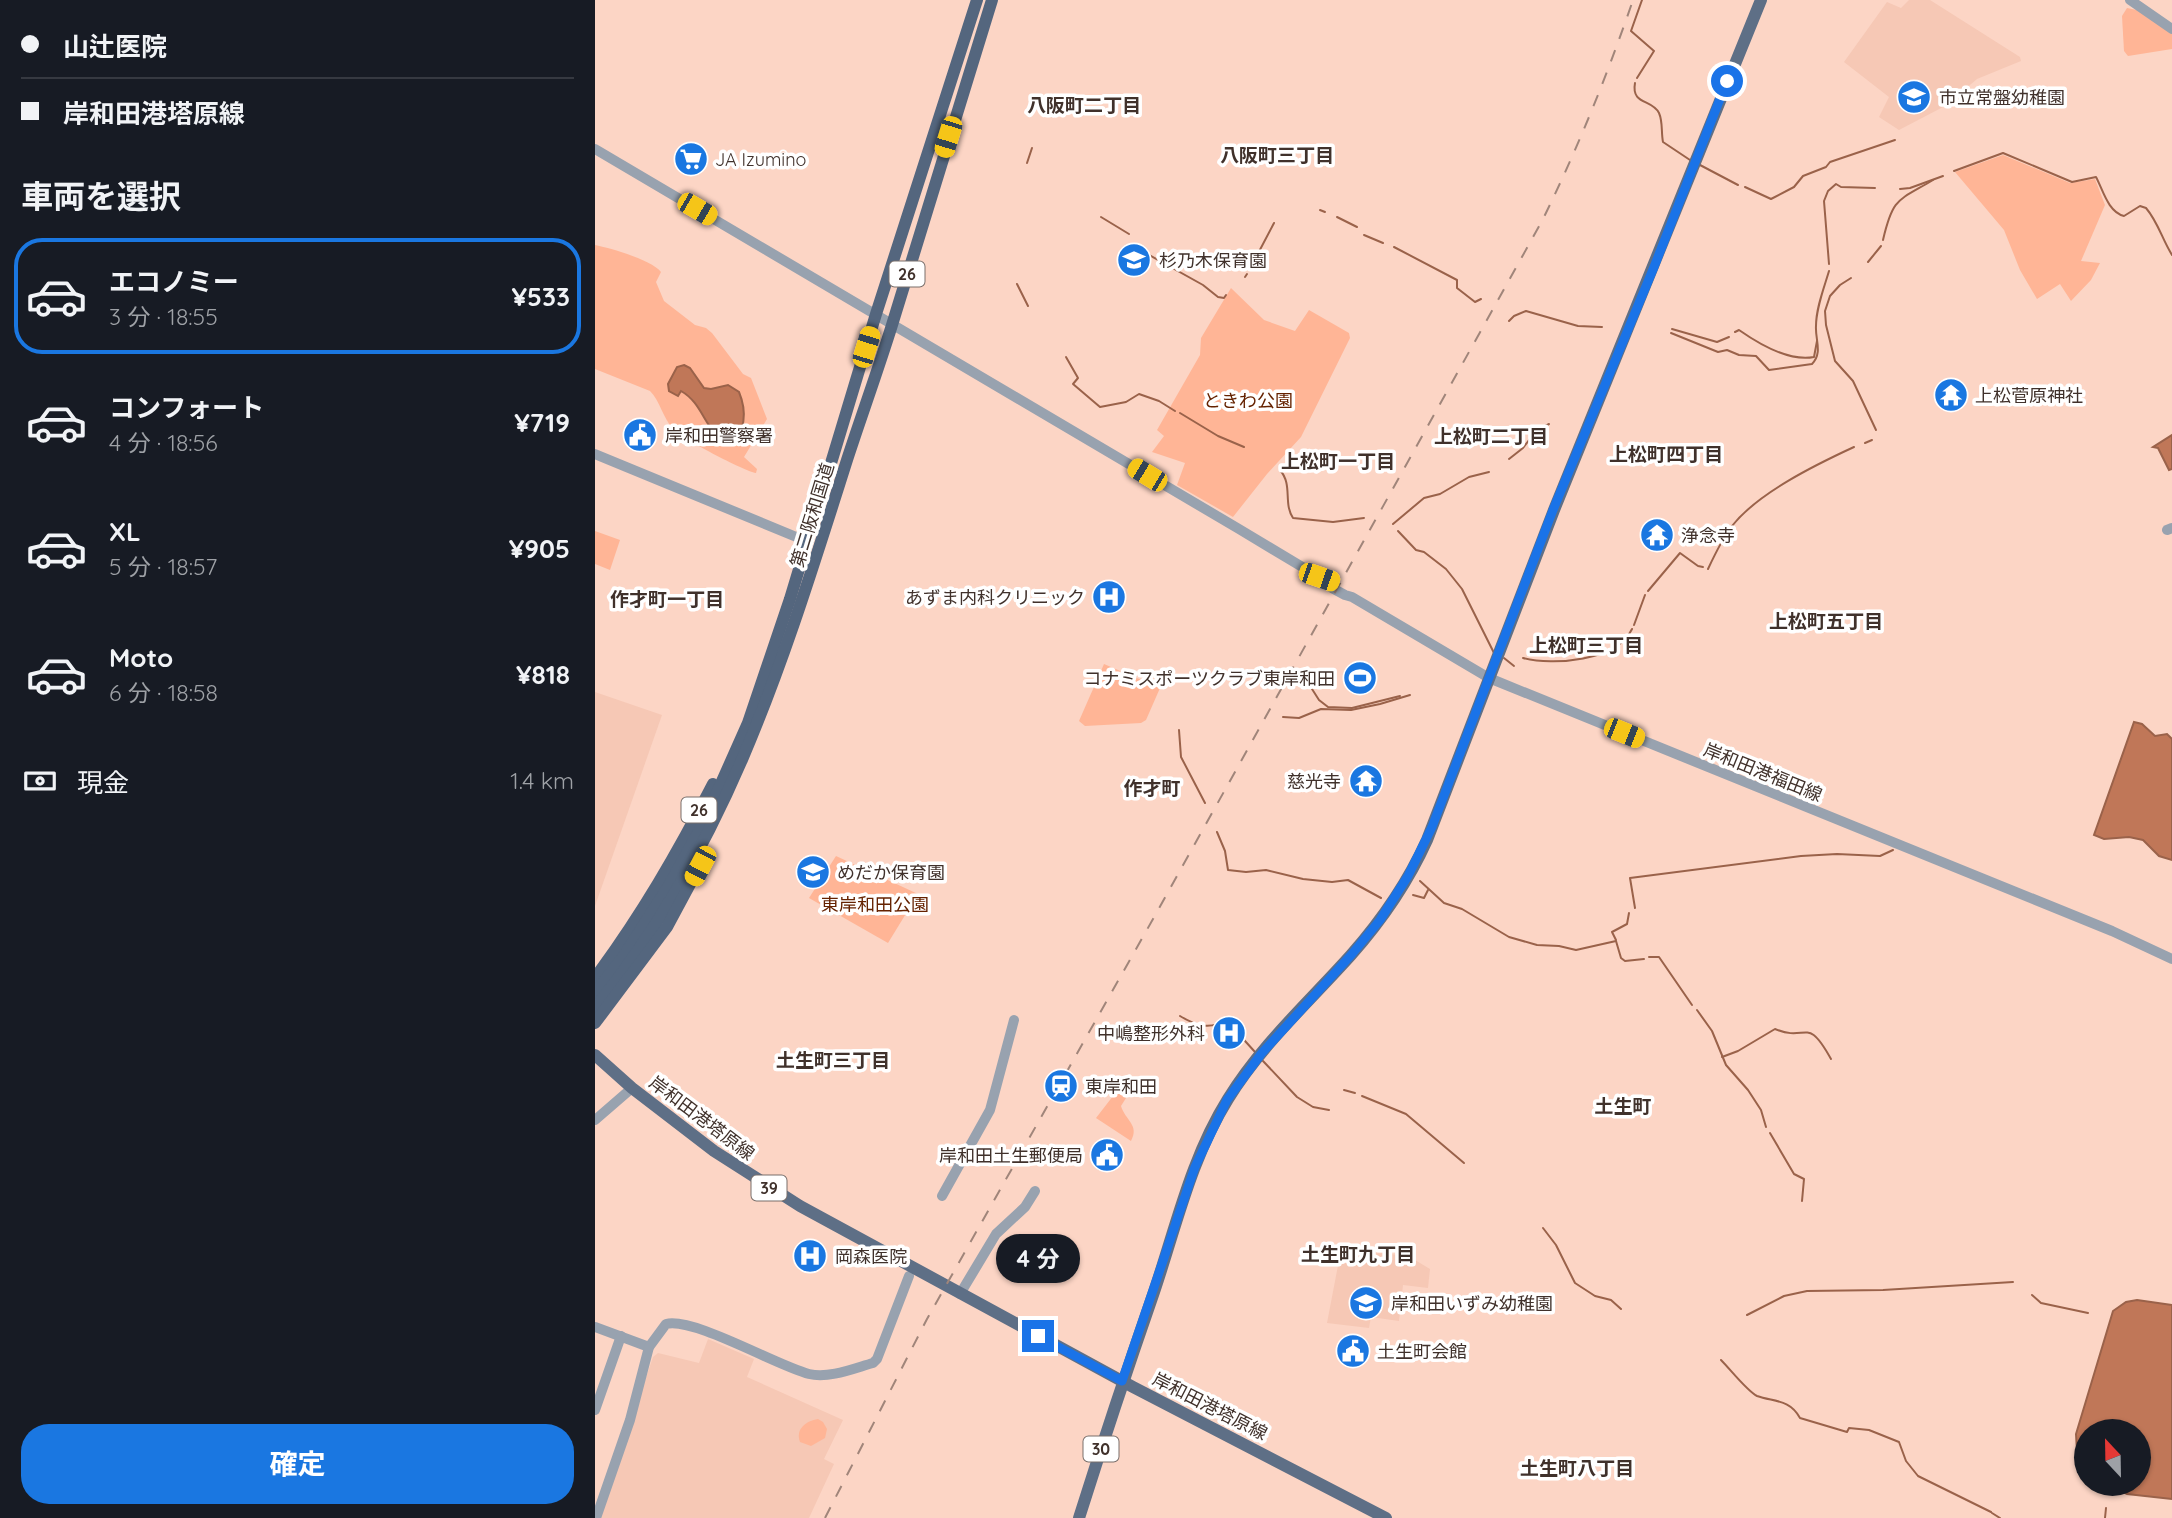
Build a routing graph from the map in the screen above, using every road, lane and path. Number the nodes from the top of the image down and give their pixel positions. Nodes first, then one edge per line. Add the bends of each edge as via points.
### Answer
1 (977, 0) edge
2 (992, 0) edge
3 (1761, 0) edge
4 (2130, 0) edge
5 (2172, 29) edge
6 (595, 149) edge
7 (876, 314) junction
8 (893, 324) junction
9 (595, 454) edge
10 (806, 541) junction
11 (786, 630) junction
12 (1489, 678) junction
13 (753, 725) junction
14 (2172, 959) edge
15 (595, 978) edge
16 (595, 993) edge
17 (595, 1008) edge
18 (1014, 1020) dead end
19 (595, 1023) edge
20 (595, 1055) edge
21 (632, 1088) junction
22 (595, 1120) edge
23 (1035, 1191) dead end
24 (942, 1196) dead end
25 (909, 1276) dead end
26 (960, 1294) junction
27 (595, 1327) edge
28 (621, 1336) junction
29 (649, 1347) junction
30 (1122, 1381) junction
31 (595, 1410) edge
32 (596, 1518) edge
33 (1079, 1518) edge
34 (1386, 1518) edge

1 - 7 highway, 第二阪和国道 / 26
2 - 8 highway, 第二阪和国道 / 26
3 - 12 main road, 30
4 - 5 street
6 - 7 street, 岸和田港福田線
7 - 8 street, 岸和田港福田線
7 - 10 highway, 第二阪和国道 / 26
8 - 11 highway, 第二阪和国道 / 26
8 - 12 street, 岸和田港福田線
9 - 10 street
10 - 11 highway, 第二阪和国道 / 26
11 - 13 highway, 第二阪和国道 / 26
11 - 15 highway, 26 via 771,641 734,738 674,859
11 - 19 highway, 26 via 792,649 771,713 720,827 667,927
12 - 14 street, 岸和田港福田線
12 - 30 main road, 30 via 1427,840 1398,892 1352,954 1261,1054 1219,1114 1185,1194
13 - 16 highway, 第二阪和国道 / 26 via 670,884
13 - 17 highway, 第二阪和国道 / 26 via 716,820 676,892
18 - 24 street via 990,1110
20 - 21 main road, 岸和田港塔原線 / 39
21 - 22 street
21 - 26 main road, 岸和田港塔原線 / 39 via 761,1183
23 - 26 street via 996,1234
25 - 29 street via 873,1363 810,1374 672,1322 661,1328
26 - 30 main road, 岸和田港塔原線 / 39
27 - 28 street
28 - 29 street
28 - 31 street
29 - 32 street
30 - 33 main road, 30
30 - 34 main road, 岸和田港塔原線 / 39

